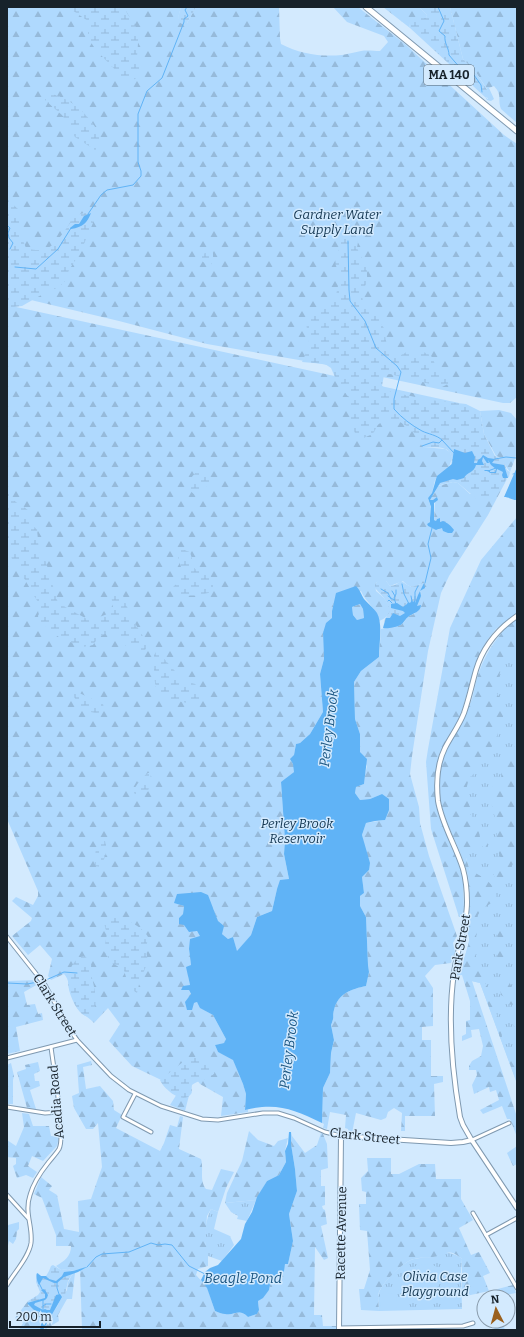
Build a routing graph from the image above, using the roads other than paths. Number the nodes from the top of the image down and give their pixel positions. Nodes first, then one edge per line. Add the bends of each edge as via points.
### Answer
1 (366, 7) edge
2 (517, 131) edge
3 (517, 616) edge
4 (7, 937) edge
5 (77, 1040) junction
6 (51, 1047) junction
7 (7, 1058) edge
8 (136, 1094) junction
9 (7, 1107) edge
10 (60, 1112) junction
11 (509, 1123) dead end
12 (151, 1132) dead end
13 (341, 1136) junction
14 (472, 1140) junction
15 (7, 1195) edge
16 (517, 1208) edge
17 (472, 1213) dead end
18 (28, 1218) junction
19 (517, 1218) edge
20 (486, 1235) junction
21 (7, 1285) edge
22 (517, 1288) edge
23 (473, 1323) dead end
24 (339, 1329) edge

1 - 2 highway, MA 140
3 - 14 street, Park Street via 505,625 487,646 463,714 442,755 439,768 438,799 441,814 462,864 467,886 467,917 454,973 450,1030 460,1117
4 - 5 street, Clark Street via 45,985
5 - 6 street
5 - 8 street, Clark Street via 111,1076
6 - 7 street
6 - 10 street, Acadia Road
8 - 12 street via 123,1117
8 - 13 street, Clark Street via 161,1106 201,1119 218,1120 276,1113
9 - 10 street via 45,1113
10 - 18 street, Acadia Road via 60,1146 32,1188
11 - 14 street
13 - 14 street, Clark Street via 451,1143
13 - 24 street, Racette Avenue
14 - 16 street, Park Street
15 - 18 street
17 - 20 street
18 - 21 street, Acadia Road via 30,1248
19 - 20 street
20 - 22 street
23 - 24 street via 463,1326

